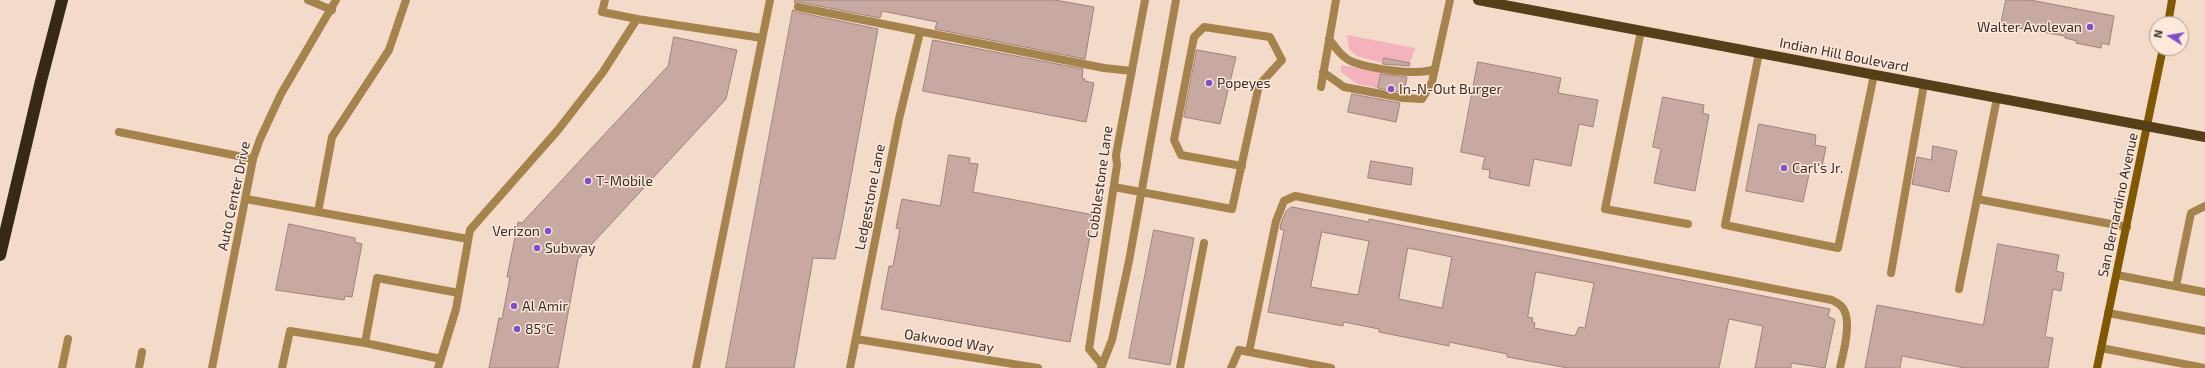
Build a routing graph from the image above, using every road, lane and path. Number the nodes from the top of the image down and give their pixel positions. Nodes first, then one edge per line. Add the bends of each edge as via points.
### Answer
1 (62, 0) edge
2 (308, 0) edge
3 (336, 0) edge
4 (406, 0) edge
5 (605, 0) edge
6 (770, 0) edge
7 (1145, 0) edge
8 (1176, 0) edge
9 (1336, 0) edge
10 (1450, 0) edge
11 (1478, 0) edge
12 (2172, 0) edge
13 (798, 7) dead end
14 (332, 10) junction
15 (2169, 16) edge
16 (637, 19) junction
17 (1641, 31) junction
18 (920, 32) junction
19 (762, 38) junction
20 (1329, 39) junction
21 (1758, 53) junction
22 (2161, 56) edge
23 (1435, 69) junction
24 (1132, 71) junction
25 (1323, 72) junction
26 (1874, 75) junction
27 (1924, 84) junction
28 (1321, 87) dead end
29 (1997, 98) junction
30 (2148, 126) junction
31 (119, 132) dead end
32 (2205, 137) edge
33 (253, 159) junction
34 (1242, 166) junction
35 (1114, 187) junction
36 (1141, 192) junction
37 (246, 199) junction
38 (1976, 199) junction
39 (2205, 206) edge
40 (318, 212) junction
41 (1688, 224) dead end
42 (2127, 227) junction
43 (468, 239) junction
44 (1204, 243) dead end
45 (0, 255) edge
46 (1891, 273) dead end
47 (2117, 275) junction
48 (2176, 286) junction
49 (1959, 289) dead end
50 (2205, 292) edge
51 (459, 293) junction
52 (2108, 313) junction
53 (2205, 331) edge
54 (68, 339) dead end
55 (856, 339) junction
56 (365, 343) junction
57 (2101, 348) junction
58 (142, 352) dead end
59 (1249, 352) junction
60 (441, 359) junction
61 (1102, 366) edge
62 (62, 368) edge
63 (139, 368) edge
64 (212, 368) edge
65 (282, 368) edge
66 (438, 368) edge
67 (696, 368) edge
68 (850, 368) edge
69 (1038, 368) edge
70 (1180, 368) edge
71 (1231, 368) edge
72 (1331, 368) edge
73 (1840, 368) edge
74 (2097, 368) edge
75 (2205, 368) edge

1 - 45 highway
2 - 14 street
3 - 14 street, Auto Center Drive
4 - 40 street via 389,50 332,137
5 - 16 street via 602,12
6 - 19 street
7 - 24 street, Cobblestone Lane
8 - 36 street, Cobblestone Lane
9 - 20 street
10 - 23 street
11 - 17 main road, Indian Hill Boulevard
12 - 15 main road
13 - 18 street
14 - 33 street, Auto Center Drive via 281,94
16 - 19 street
16 - 43 street via 594,84 558,130 470,230
17 - 21 main road, Indian Hill Boulevard
17 - 41 street via 1605,209
18 - 24 street via 1097,67
18 - 55 street, Ledgestone Lane via 899,120
19 - 67 street
20 - 23 street via 1340,53 1352,62 1408,71 1427,72
20 - 25 street
21 - 26 main road, Indian Hill Boulevard
21 - 26 street via 1725,225 1838,248
22 - 30 main road, San Bernardino Avenue
23 - 25 street via 1432,82 1422,99 1344,87
24 - 35 street, Cobblestone Lane via 1116,155
25 - 28 street
26 - 27 main road, Indian Hill Boulevard
27 - 29 main road, Indian Hill Boulevard
27 - 46 street
29 - 30 main road, Indian Hill Boulevard
29 - 38 street
30 - 32 main road, Indian Hill Boulevard
30 - 42 main road, San Bernardino Avenue
31 - 33 street
33 - 37 street, Auto Center Drive
34 - 34 street via 1259,85 1282,60 1270,37 1204,27 1194,37 1174,140 1181,155
34 - 36 street via 1232,209
35 - 36 street
35 - 61 street, Cobblestone Lane via 1089,349
36 - 61 street, Cobblestone Lane via 1112,340
37 - 40 street
37 - 64 street, Auto Center Drive
38 - 42 street
38 - 49 street
39 - 48 street via 2191,213
40 - 43 street
42 - 47 main road, San Bernardino Avenue
43 - 51 street
44 - 70 street
47 - 48 street
47 - 52 main road, San Bernardino Avenue
48 - 50 street
51 - 56 street via 377,278
51 - 60 street
52 - 53 street
52 - 57 main road, San Bernardino Avenue
54 - 62 street
55 - 68 street, Ledgestone Lane
55 - 69 street, Oakwood Way
56 - 60 street
56 - 65 street via 290,332
57 - 74 main road, San Bernardino Avenue
57 - 75 street
58 - 63 street
59 - 71 street via 1240,350
59 - 72 street
59 - 73 street via 1276,221 1284,201 1295,196 1832,300 1843,307 1846,316 1845,343
60 - 66 street

